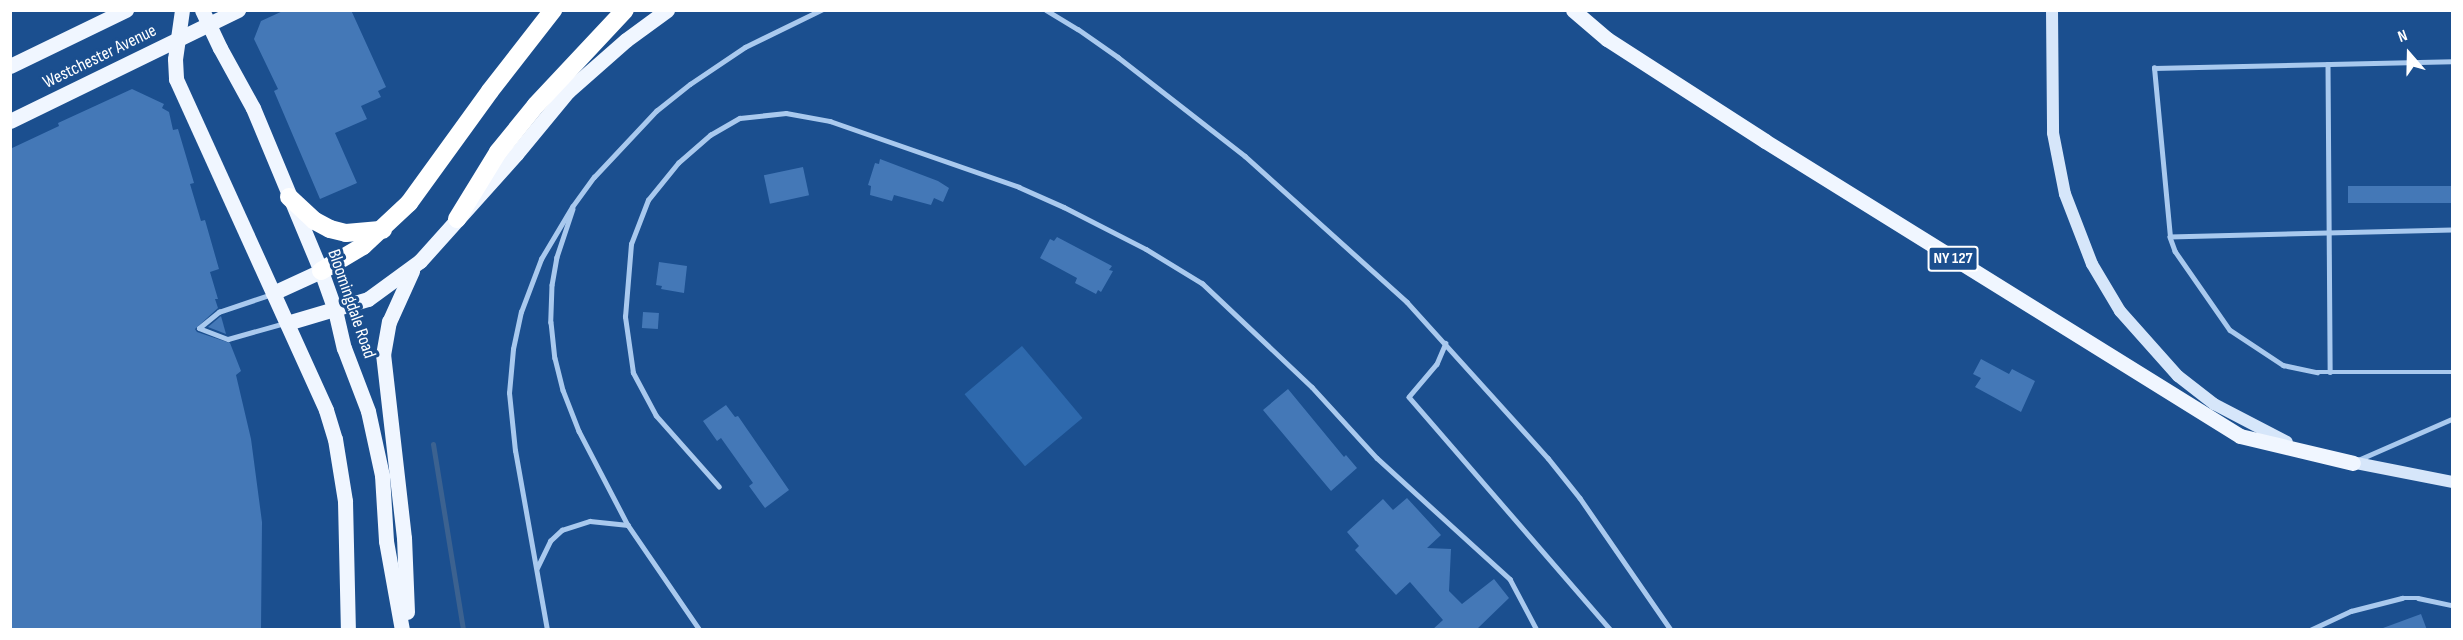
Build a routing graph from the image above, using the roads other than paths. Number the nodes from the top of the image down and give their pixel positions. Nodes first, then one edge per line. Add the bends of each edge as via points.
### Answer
1 (126, 10) edge
2 (182, 10) edge
3 (202, 10) edge
4 (238, 10) edge
5 (553, 10) edge
6 (625, 10) edge
7 (667, 10) edge
8 (821, 10) edge
9 (1046, 10) edge
10 (1574, 10) edge
11 (2052, 10) edge
12 (209, 25) junction
13 (178, 41) junction
14 (2452, 61) edge
15 (2328, 63) junction
16 (10, 66) edge
17 (10, 121) edge
18 (290, 197) junction
19 (577, 201) junction
20 (457, 219) junction
21 (383, 230) junction
22 (2452, 230) edge
23 (2329, 233) junction
24 (2170, 237) junction
25 (420, 261) junction
26 (321, 271) junction
27 (273, 293) junction
28 (335, 310) junction
29 (287, 323) junction
30 (1446, 343) junction
31 (2330, 372) junction
32 (2452, 372) edge
33 (2452, 418) edge
34 (2353, 463) junction
35 (2452, 482) edge
36 (719, 487) dead end
37 (628, 525) junction
38 (537, 570) junction
39 (2452, 604) edge
40 (348, 630) edge
41 (402, 630) edge
42 (408, 630) edge
43 (547, 630) edge
44 (700, 630) edge
45 (1537, 630) edge
46 (1611, 630) edge
47 (1671, 630) edge
48 (2310, 630) edge

1 - 16 main road, Westchester Avenue
2 - 13 main road
3 - 12 main road, Bloomingdale Road
4 - 12 main road, Westchester Avenue
5 - 21 highway via 409,203
6 - 20 highway via 536,105 498,152
7 - 20 main road via 568,90
8 - 19 lane via 745,47 690,84 624,143
9 - 30 lane via 1110,52 1245,156 1360,258
10 - 34 main road, NY 127 via 1607,39 1718,111 2240,436
11 - 34 main road, NY 127 via 2053,133 2065,194 2092,264 2120,311 2162,361 2214,404 2283,441
12 - 13 main road, Westchester Avenue
12 - 18 main road, Bloomingdale Road via 253,108
13 - 17 main road, Westchester Avenue
13 - 27 main road via 174,71 177,79
14 - 15 lane
15 - 23 lane
15 - 24 lane via 2154,68
18 - 21 highway via 330,230
18 - 26 main road, Bloomingdale Road
19 - 37 lane via 564,231 552,285 555,358 579,431
19 - 38 lane via 534,274 513,349 510,422
20 - 25 main road
21 - 26 highway
22 - 23 lane
23 - 24 lane
23 - 31 lane
24 - 31 lane via 2175,251 2230,330 2283,364 2302,371
25 - 28 main road via 368,299
25 - 42 main road via 402,289 389,322 383,355 403,527
26 - 27 main road
26 - 28 main road, Bloomingdale Road
27 - 29 main road
27 - 29 lane via 219,312 199,328 228,339
28 - 29 main road
28 - 41 main road, Bloomingdale Road via 376,440 386,541
29 - 40 main road via 326,410 342,470
30 - 46 lane via 1437,364 1409,397
30 - 47 lane via 1580,498
31 - 32 lane
33 - 34 lane
34 - 35 main road, NY 127
36 - 45 lane via 656,416 633,373 625,317 631,244 648,200 678,163 710,135 740,118 786,113 830,121 1019,187 1146,249 1202,283 1312,387 1377,458 1510,579
37 - 38 lane via 590,521 562,530 542,553
37 - 44 lane
38 - 43 lane
39 - 48 lane via 2402,598 2351,611

